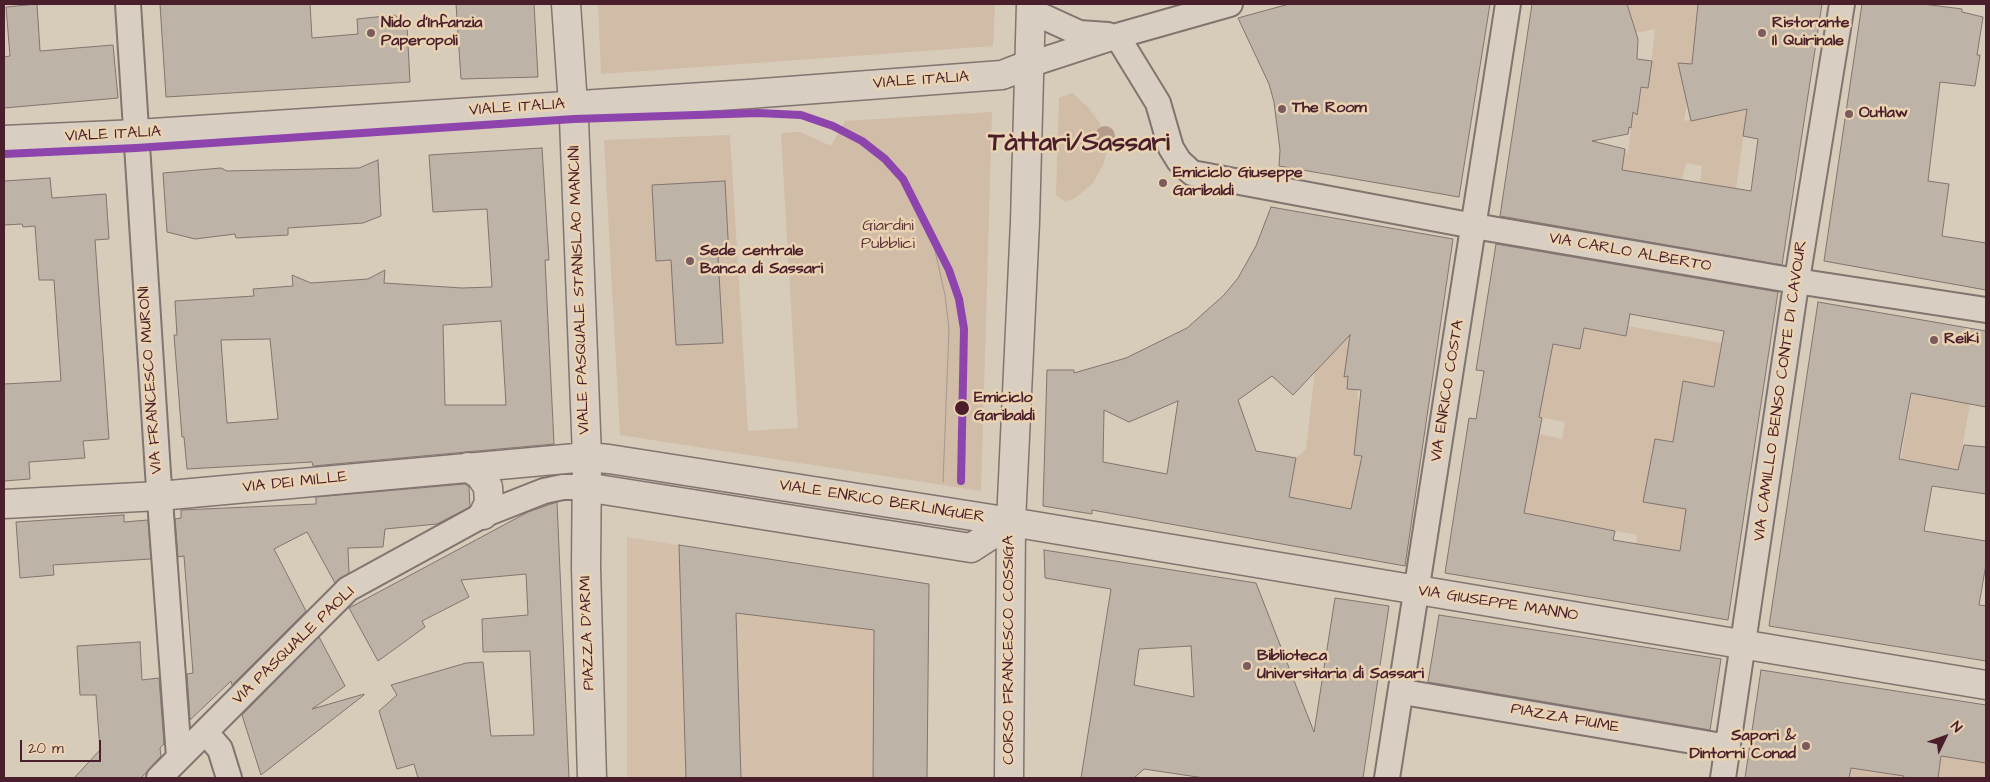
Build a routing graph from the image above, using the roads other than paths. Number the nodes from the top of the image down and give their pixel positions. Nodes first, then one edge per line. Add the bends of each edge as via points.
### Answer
1 (128, 4) edge
2 (566, 4) edge
3 (1229, 4) edge
4 (1508, 4) edge
5 (1842, 4) edge
6 (1031, 7) edge
7 (1117, 36) junction
8 (1028, 65) junction
9 (573, 104) junction
10 (136, 134) junction
11 (4, 140) edge
12 (1474, 226) junction
13 (1796, 281) junction
14 (1986, 310) edge
15 (587, 458) junction
16 (468, 467) junction
17 (585, 487) junction
18 (159, 496) junction
19 (4, 504) edge
20 (483, 515) junction
21 (1011, 522) junction
22 (1418, 591) junction
23 (1744, 644) junction
24 (1986, 685) edge
25 (1403, 692) junction
26 (206, 732) junction
27 (1728, 747) junction
28 (179, 757) junction
29 (159, 778) edge
30 (229, 778) edge
31 (592, 778) edge
32 (1009, 778) edge
33 (1387, 778) edge
34 (1723, 778) edge

1 - 10 street, VIA FRANCESCO MURONI
2 - 9 street, VIALE PASQUALE STANISLAO MANCINI
3 - 7 street
4 - 12 street, VIA ENRICO COSTA
5 - 13 street, VIA CAMILLO BENSO CONTE DI CAVOUR
6 - 7 street via 1079,33
6 - 8 street, CORSO FRANCESCO COSSIGA
7 - 8 street
7 - 12 street, VIA CARLO ALBERTO via 1158,103 1179,161 1192,173
8 - 9 street, VIALE ITALIA via 1002,75
8 - 21 street, CORSO FRANCESCO COSSIGA via 1025,222
9 - 10 street, VIALE ITALIA
9 - 15 street, VIALE PASQUALE STANISLAO MANCINI
10 - 11 street, VIALE ITALIA
10 - 18 street, VIA FRANCESCO MURONI
12 - 13 street, VIA CARLO ALBERTO
12 - 22 street, VIA ENRICO COSTA
13 - 14 street, VIA CARLO ALBERTO
13 - 23 street, VIA CAMILLO BENSO CONTE DI CAVOUR
15 - 16 street, VIA DEI MILLE
15 - 17 street, VIALE PASQUALE STANISLAO MANCINI
15 - 21 street, VIALE ENRICO BERLINGUER
16 - 18 street, VIA DEI MILLE
16 - 20 street via 480,475 488,487 489,503
17 - 20 street, VIA PASQUALE PAOLI via 544,491
17 - 21 street, VIALE ENRICO BERLINGUER via 971,548
17 - 31 street, PIAZZA D'ARMI
18 - 19 street, VIA DEI MILLE
18 - 28 street, VIA FRANCESCO MURONI
20 - 26 street, VIA PASQUALE PAOLI via 348,589
21 - 22 street, VIA GIUSEPPE MANNO
21 - 32 street, CORSO FRANCESCO COSSIGA
22 - 23 street, VIA GIUSEPPE MANNO
22 - 25 street, VIA ENRICO COSTA
23 - 24 street, VIA GIUSEPPE MANNO
23 - 27 street, VIA CAMILLO BENSO CONTE DI CAVOUR
25 - 27 street, PIAZZA FIUME
25 - 33 street, VIA ENRICO COSTA
26 - 28 street, VIA PASQUALE PAOLI
26 - 30 street via 220,749
27 - 34 street, VIA CAMILLO BENSO CONTE DI CAVOUR
28 - 29 street, VIA PASQUALE PAOLI

